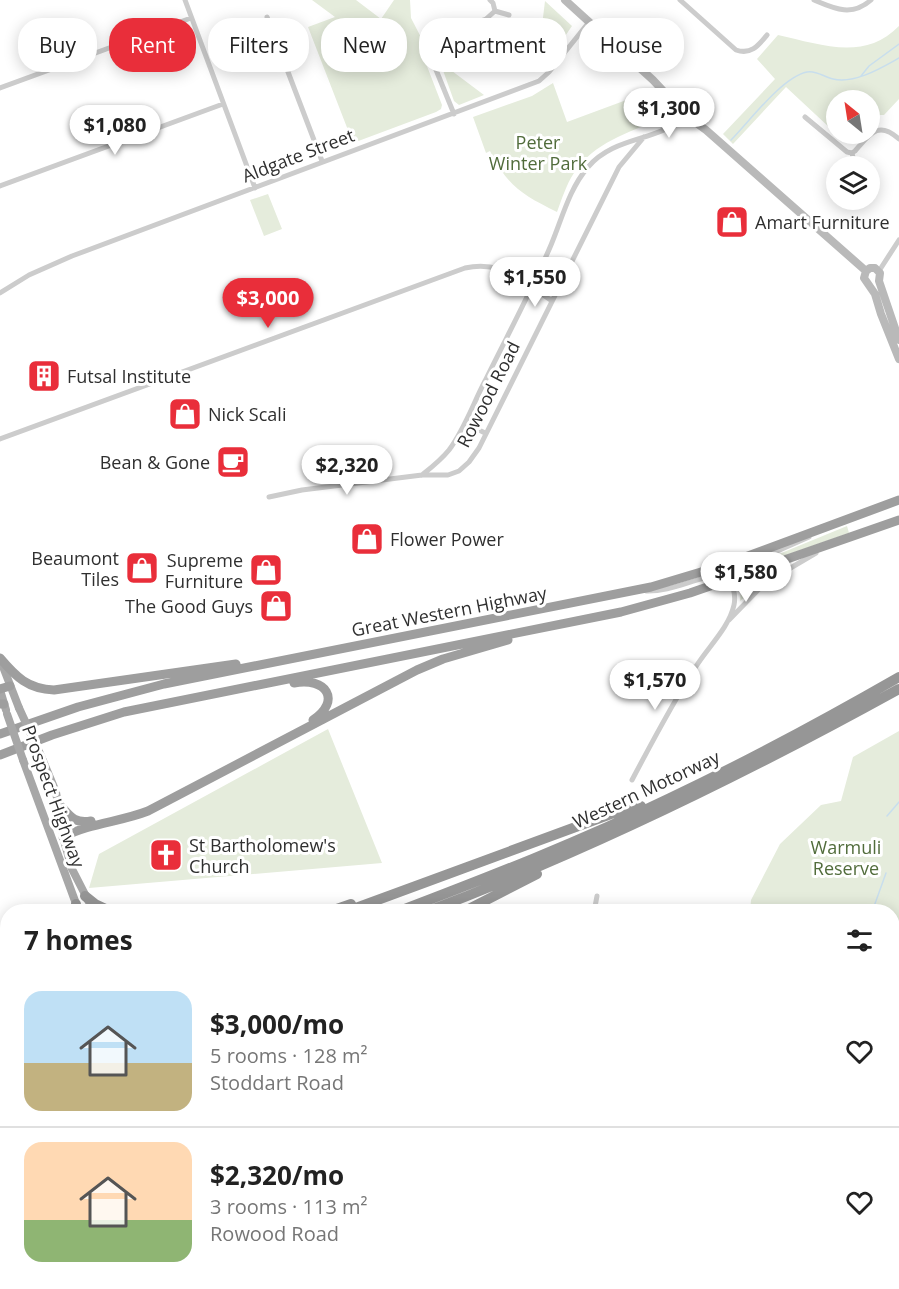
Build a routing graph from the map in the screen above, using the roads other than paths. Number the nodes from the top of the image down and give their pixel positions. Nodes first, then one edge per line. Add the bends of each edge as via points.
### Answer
1 (185, 0) edge
2 (490, 0) edge
3 (565, 0) edge
4 (680, 0) edge
5 (814, 0) edge
6 (871, 0) edge
7 (495, 11) junction
8 (509, 15) dead end
9 (267, 17) dead end
10 (191, 18) edge
11 (585, 18) edge
12 (196, 31) edge
13 (579, 34) edge
14 (767, 35) dead end
15 (109, 48) edge
16 (645, 72) edge
17 (0, 88) edge
18 (223, 104) junction
19 (681, 110) junction
20 (454, 114) junction
21 (805, 117) dead end
22 (691, 119) junction
23 (681, 120) junction
24 (644, 137) junction
25 (899, 139) edge
26 (852, 153) junction
27 (853, 156) edge
28 (322, 161) junction
29 (0, 186) edge
30 (255, 188) junction
31 (899, 240) edge
32 (879, 270) junction
33 (866, 271) junction
34 (879, 281) junction
35 (533, 284) junction
36 (870, 284) junction
37 (558, 288) junction
38 (0, 293) edge
39 (552, 301) junction
40 (878, 302) junction
41 (895, 316) edge
42 (896, 342) edge
43 (899, 359) edge
44 (465, 423) junction
45 (485, 433) junction
46 (0, 439) edge
47 (422, 475) junction
48 (269, 497) dead end
49 (899, 500) edge
50 (899, 520) edge
51 (829, 526) junction
52 (825, 547) junction
53 (730, 580) junction
54 (635, 591) junction
55 (726, 623) junction
56 (562, 624) junction
57 (332, 651) junction
58 (0, 658) edge
59 (293, 658) junction
60 (341, 668) junction
61 (899, 677) edge
62 (10, 686) junction
63 (234, 689) junction
64 (899, 689) edge
65 (0, 690) edge
66 (4, 707) edge
67 (0, 734) edge
68 (0, 755) edge
69 (632, 780) dead end
70 (668, 799) junction
71 (59, 804) junction
72 (63, 837) junction
73 (502, 854) junction
74 (551, 863) junction
75 (85, 896) junction
76 (597, 896) dead end
77 (75, 904) edge
78 (90, 904) edge
79 (98, 904) edge
80 (349, 904) edge
81 (367, 904) edge
82 (418, 904) edge
83 (446, 904) edge
84 (479, 904) edge
85 (596, 904) edge

1 - 10 street
2 - 7 street
3 - 11 main road
4 - 14 street via 736,50 752,50
5 - 6 street via 846,11
7 - 8 street
7 - 20 street via 435,42 431,51
9 - 28 street
12 - 18 street
13 - 20 street, Aldgate Street via 539,81
15 - 17 street
16 - 19 main road
18 - 29 street
18 - 30 street
19 - 22 main road via 689,109
19 - 23 main road
20 - 28 street, Aldgate Street
21 - 26 street via 841,149
22 - 23 main road
22 - 33 main road
23 - 24 street, Rowood Road
24 - 35 street, Rowood Road via 612,148 584,173
24 - 37 street, Rowood Road via 619,167
25 - 26 street via 892,132 877,130
26 - 27 street
28 - 30 street, Aldgate Street
30 - 38 street, Aldgate Street via 72,256 29,274
31 - 32 street
32 - 33 main road via 872,267
32 - 34 main road
33 - 36 main road via 864,278
34 - 36 main road
34 - 41 main road
35 - 37 street via 546,282
35 - 39 street
35 - 44 street, Rowood Road
35 - 46 street via 496,266 465,268
36 - 40 main road
37 - 39 street, Rowood Road
39 - 45 street, Rowood Road
40 - 41 main road via 885,314
40 - 42 main road
41 - 42 main road via 889,324
42 - 43 main road
44 - 45 street
44 - 47 street, Rowood Road via 450,448
45 - 47 street, Rowood Road via 474,456 459,471 446,476
47 - 48 street, Rowood Road
49 - 51 highway, Great Western Highway
50 - 52 highway, Great Western Highway
51 - 53 street via 796,545 739,568
51 - 54 highway, Great Western Highway via 712,569
52 - 53 highway, Great Western Highway
52 - 55 street via 765,584
53 - 54 street via 719,575 660,592
53 - 55 street via 734,605
53 - 56 highway, Great Western Highway via 660,602
54 - 57 highway, Great Western Highway
55 - 69 street via 670,707
56 - 60 highway, Great Western Highway
56 - 72 highway via 442,659 156,807
57 - 59 highway, Great Western Highway
57 - 60 highway via 328,661
58 - 59 highway via 22,681 54,690
58 - 62 main road, Prospect Highway
59 - 67 highway, Great Western Highway via 118,695
60 - 63 highway, Great Western Highway
61 - 70 highway, Western Motorway
62 - 65 highway
62 - 71 main road, Prospect Highway, bridge
63 - 68 highway, Great Western Highway via 124,712
63 - 71 highway via 313,681 326,692 328,703 314,719 138,810 81,823
64 - 74 highway, Western Motorway via 726,782
65 - 66 main road, Prospect Highway
66 - 77 main road, Prospect Highway, bridge
70 - 73 highway via 611,814
70 - 82 highway, Western Motorway via 512,868
71 - 72 main road, Prospect Highway
72 - 75 main road, Prospect Highway
73 - 80 highway via 440,870
73 - 81 highway
74 - 83 highway, Western Motorway
74 - 84 highway via 534,877
75 - 78 main road, Prospect Highway
75 - 79 highway
76 - 85 street

